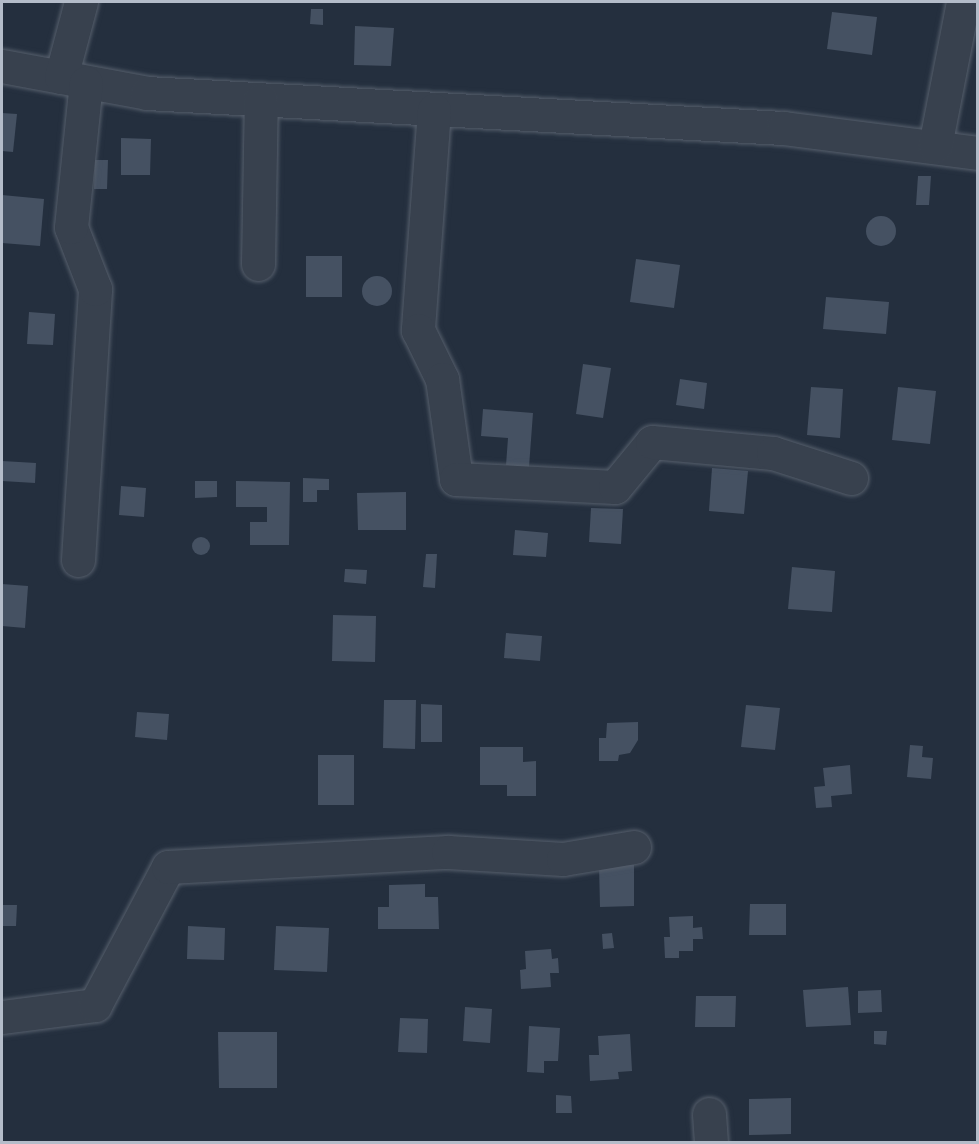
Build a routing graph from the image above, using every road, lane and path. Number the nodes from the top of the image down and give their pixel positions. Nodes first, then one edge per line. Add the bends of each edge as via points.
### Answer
1 (81, 2) edge
2 (963, 2) edge
3 (2, 66) edge
4 (74, 80) junction
5 (261, 100) junction
6 (434, 110) junction
7 (935, 146) junction
8 (978, 153) edge
9 (258, 264) dead end
10 (851, 478) dead end
11 (78, 560) dead end
12 (634, 847) dead end
13 (2, 1017) edge

1 - 4 street
2 - 7 street
3 - 4 street
4 - 5 street via 147,93
4 - 11 street via 71,227 95,289
5 - 6 street
5 - 9 street
6 - 7 street via 783,128
6 - 10 street via 418,330 442,380 456,479 615,487 652,442 773,453
7 - 8 street
12 - 13 street via 563,859 448,852 168,867 95,1005

